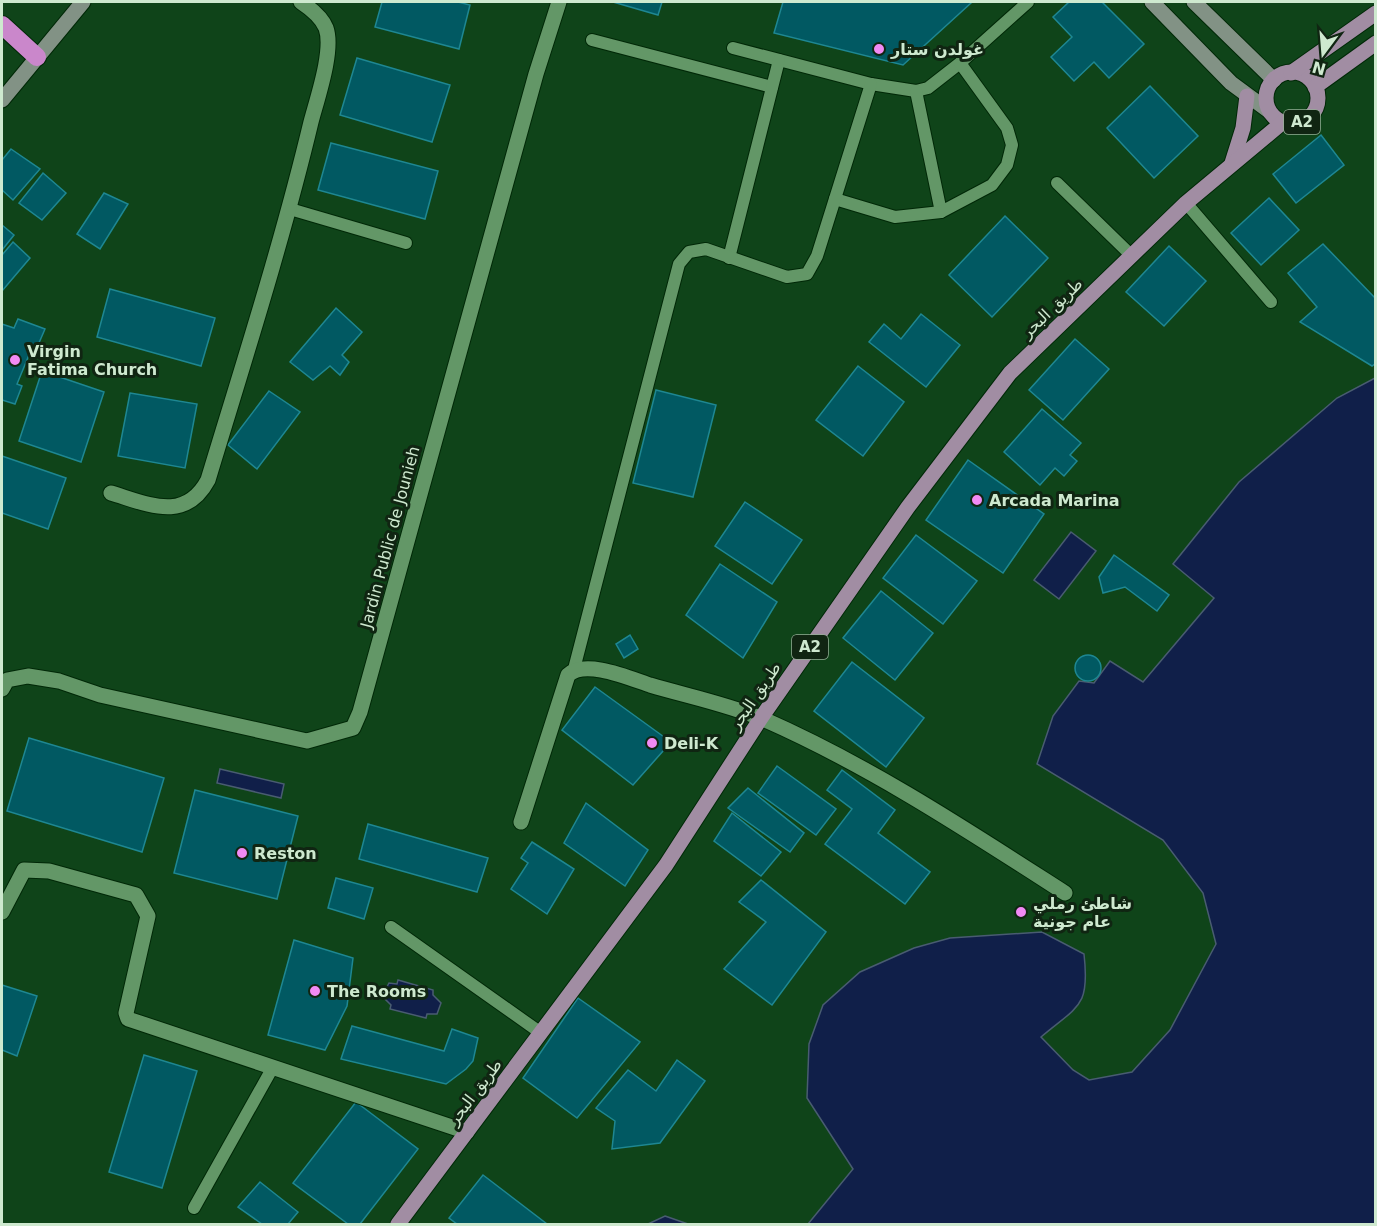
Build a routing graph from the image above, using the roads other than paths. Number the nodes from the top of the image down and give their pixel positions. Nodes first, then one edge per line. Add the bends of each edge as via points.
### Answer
1 (83, 2) edge
2 (301, 2) edge
3 (559, 2) edge
4 (1028, 2) edge
5 (1152, 2) edge
6 (1194, 2) edge
7 (1376, 13) edge
8 (2, 25) edge
9 (592, 40) dead end
10 (1376, 43) edge
11 (733, 48) dead end
12 (36, 57) junction
13 (779, 60) junction
14 (960, 63) junction
15 (1291, 73) junction
16 (1274, 80) junction
17 (871, 84) junction
18 (772, 87) junction
19 (1315, 87) junction
20 (916, 91) junction
21 (1247, 96) junction
22 (2, 100) edge
23 (1269, 111) junction
24 (1283, 122) junction
25 (1232, 164) junction
26 (1057, 183) dead end
27 (835, 199) junction
28 (1186, 203) junction
29 (290, 209) junction
30 (941, 212) junction
31 (406, 243) dead end
32 (1132, 256) junction
33 (729, 258) junction
34 (1271, 302) dead end
35 (111, 493) dead end
36 (574, 669) junction
37 (2, 689) edge
38 (761, 718) junction
39 (521, 822) dead end
40 (1065, 893) dead end
41 (2, 912) edge
42 (392, 927) dead end
43 (541, 1033) junction
44 (273, 1067) junction
45 (467, 1132) junction
46 (194, 1208) dead end
47 (398, 1224) edge

1 - 12 main road
2 - 29 street via 326,29 327,47
3 - 37 street, Jardin Public de Jounieh via 353,728 307,741 100,695 59,681 28,676 7,680
4 - 14 lane
5 - 21 main road
6 - 16 main road
7 - 15 main road
8 - 12 highway
9 - 18 lane
10 - 19 main road, A2
11 - 13 lane
12 - 22 main road
13 - 17 lane
13 - 18 lane
14 - 20 lane via 928,88
14 - 30 lane via 1006,128 1012,145 1007,165 992,185
15 - 16 main road
15 - 19 main road, A2 via 1310,79
16 - 23 main road, A2 via 1266,95
17 - 20 lane
17 - 27 lane
18 - 33 lane
19 - 24 main road, A2 via 1318,104 1314,112 1300,123
20 - 30 lane
21 - 23 main road
21 - 25 main road
23 - 24 main road, A2
24 - 25 main road, طريق البحر / A2
25 - 28 main road, طريق البحر / A2
26 - 32 lane
27 - 30 lane via 895,217
27 - 33 lane via 817,256 807,274 787,277
28 - 32 main road, طريق البحر / A2
28 - 34 lane
29 - 31 lane
29 - 35 street via 200,496 173,507
32 - 38 main road, طريق البحر / A2 via 1010,373 908,507
33 - 36 lane via 706,249 689,252 679,264
36 - 38 street via 611,673
36 - 39 street via 564,686
38 - 40 street via 924,801
38 - 43 main road, طريق البحر / A2 via 666,865
41 - 44 street via 24,870 49,871 136,895 148,916 126,1013 128,1019
42 - 43 lane
43 - 45 main road, طريق البحر / A2
44 - 45 street
44 - 46 lane
45 - 47 main road, طريق البحر / A2

